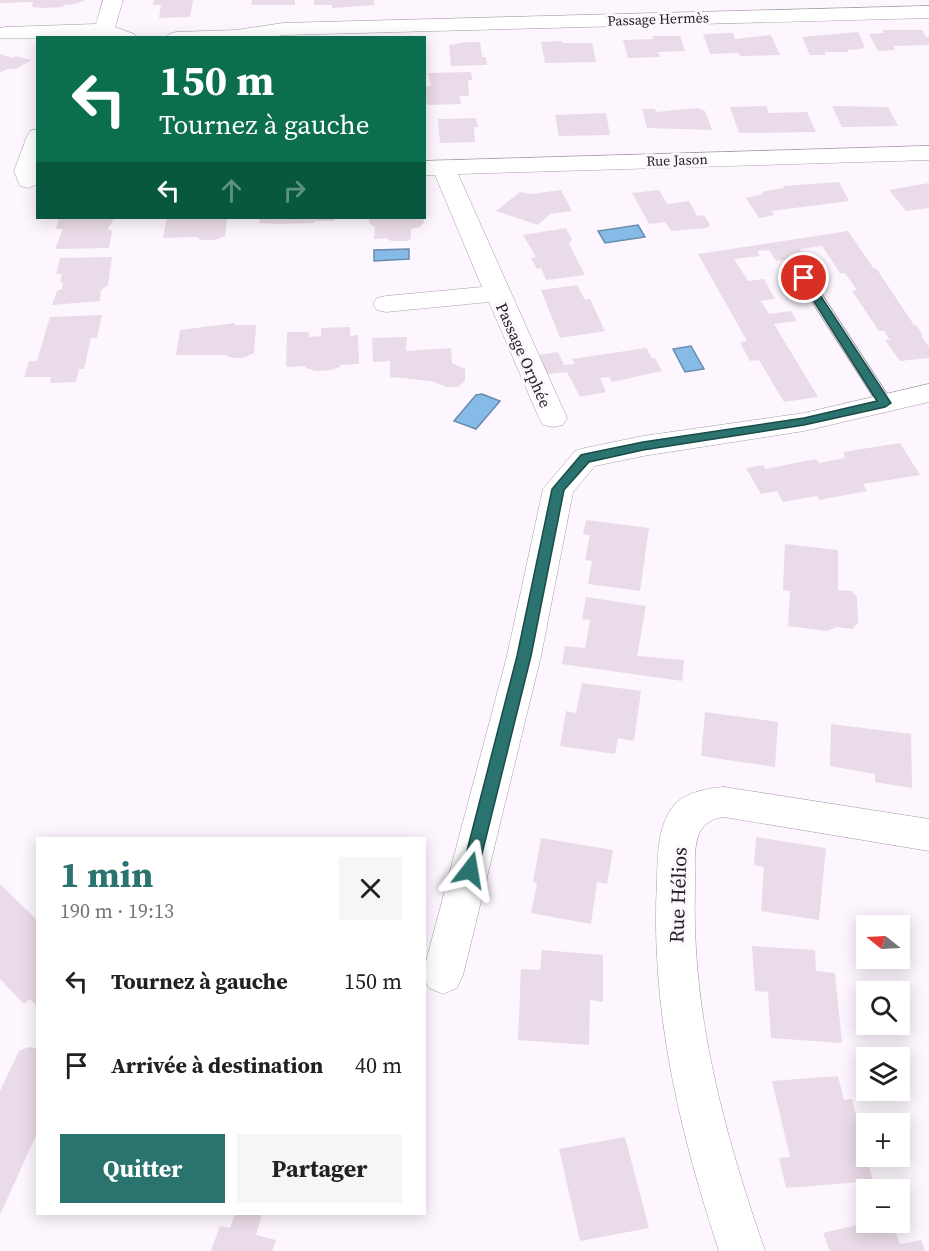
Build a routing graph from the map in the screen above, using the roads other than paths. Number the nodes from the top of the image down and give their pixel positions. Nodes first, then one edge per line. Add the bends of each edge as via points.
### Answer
1 (113, 0) edge
2 (929, 12) edge
3 (104, 30) junction
4 (387, 32) edge
5 (5, 33) dead end
6 (71, 34) edge
7 (121, 36) edge
8 (237, 36) edge
9 (36, 142) edge
10 (929, 153) edge
11 (434, 167) edge
12 (25, 182) edge
13 (804, 278) dead end
14 (496, 293) junction
15 (386, 304) dead end
16 (929, 393) edge
17 (885, 403) junction
18 (553, 418) dead end
19 (929, 835) edge
20 (443, 975) dead end
21 (742, 1251) edge

1 - 3 street
2 - 4 street, Passage Hermès
3 - 6 street
3 - 7 street
4 - 8 street, Passage Hermès via 283,29
5 - 6 street
9 - 12 street
10 - 11 street, Rue Jason
11 - 14 street, Passage Orphée
13 - 17 lane
14 - 15 street, Passage Orphée
14 - 18 street, Passage Orphée
16 - 17 street
17 - 20 street via 804,422 585,458 558,489 524,656
19 - 21 street, Rue Hélios via 724,802 708,803 692,811 682,824 672,912 677,977 704,1126

